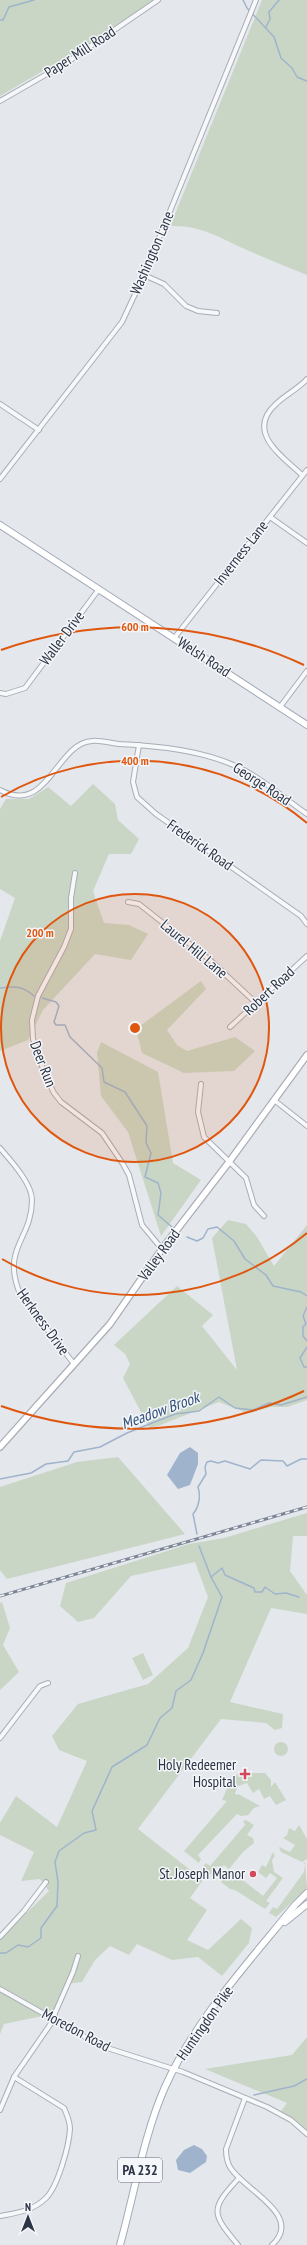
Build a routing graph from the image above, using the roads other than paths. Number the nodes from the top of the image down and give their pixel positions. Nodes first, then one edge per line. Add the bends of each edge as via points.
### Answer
1 (158, 0) edge
2 (256, 0) edge
3 (0, 101) edge
4 (144, 275) junction
5 (217, 314) dead end
6 (307, 379) edge
7 (0, 404) edge
8 (39, 430) junction
9 (307, 470) edge
10 (302, 475) junction
11 (0, 479) edge
12 (270, 517) junction
13 (0, 525) edge
14 (307, 543) edge
15 (99, 589) junction
16 (175, 637) junction
17 (307, 671) edge
18 (0, 693) edge
19 (280, 707) junction
20 (307, 725) edge
21 (139, 744) junction
22 (0, 790) edge
23 (307, 814) edge
24 (75, 873) dead end
25 (128, 902) dead end
26 (307, 924) edge
27 (307, 956) edge
28 (256, 1003) junction
29 (230, 1027) dead end
30 (307, 1055) edge
31 (201, 1084) dead end
32 (274, 1100) junction
33 (307, 1126) edge
34 (0, 1148) edge
35 (229, 1162) junction
36 (264, 1216) dead end
37 (162, 1249) junction
38 (74, 1364) junction
39 (0, 1447) edge
40 (48, 1682) dead end
41 (0, 1738) edge
42 (46, 1882) dead end
43 (307, 1893) edge
44 (305, 1906) edge
45 (277, 1928) junction
46 (0, 1937) edge
47 (78, 1956) dead end
48 (0, 1989) edge
49 (54, 2019) junction
50 (174, 2069) junction
51 (14, 2077) junction
52 (245, 2098) junction
53 (0, 2110) edge
54 (307, 2134) edge
55 (239, 2178) junction
56 (0, 2216) edge
57 (120, 2245) edge
58 (238, 2245) edge
59 (272, 2245) edge

1 - 3 street, Paper Mill Road via 66,63
2 - 4 street, Washington Lane
4 - 5 street via 164,284 186,306
4 - 8 street, Washington Lane via 122,322
6 - 10 street via 275,405 265,419 264,431 269,444
7 - 8 street
8 - 11 street, Washington Lane
9 - 10 street, Inverness Lane
10 - 12 street, Inverness Lane
12 - 14 street
12 - 16 street, Inverness Lane
13 - 15 main road, Welsh Road
15 - 16 main road, Welsh Road
15 - 18 street, Waller Drive via 25,688 6,694
16 - 19 main road, Welsh Road
17 - 19 street
19 - 20 main road, Welsh Road
21 - 22 street, George Road via 92,740 76,745 49,779 31,792 12,796
21 - 23 street, George Road via 214,757 241,768
21 - 26 street, Frederick Road via 133,782 137,797 156,814 301,916
24 - 37 street, Deer Run via 70,934 38,996 32,1020 33,1040 54,1093 61,1102 102,1133 123,1164 129,1175 142,1225
25 - 28 street, Laurel Hill Lane via 140,905 210,960
27 - 28 street, Robert Road
28 - 29 street, Robert Road
30 - 32 main road, Valley Road
31 - 35 street via 198,1112 204,1137
32 - 33 street
32 - 35 main road, Valley Road
34 - 38 street, Herkness Drive via 19,1171 33,1199 13,1264 15,1281 20,1294
35 - 36 street via 246,1178 254,1205
35 - 37 main road, Valley Road
37 - 38 main road, Valley Road via 110,1324
38 - 39 main road, Valley Road
40 - 41 street via 40,1686
42 - 46 street
43 - 45 main road, Huntingdon Pike / PA 232
44 - 45 main road, Huntingdon Pike / PA 232
45 - 50 main road, Huntingdon Pike / PA 232 via 192,2036
47 - 49 street
48 - 49 street, Moredon Road
49 - 50 street, Moredon Road via 101,2046
49 - 51 street
50 - 52 street, Moredon Road
50 - 57 main road, Huntingdon Pike / PA 232 via 154,2116
51 - 53 street
51 - 56 street via 64,2108 70,2130 59,2173 46,2198 22,2212
52 - 54 street, Moredon Road via 277,2112
52 - 55 street via 226,2149 230,2167
55 - 58 street via 221,2197 217,2211 220,2223
55 - 59 street via 279,2216 280,2234

